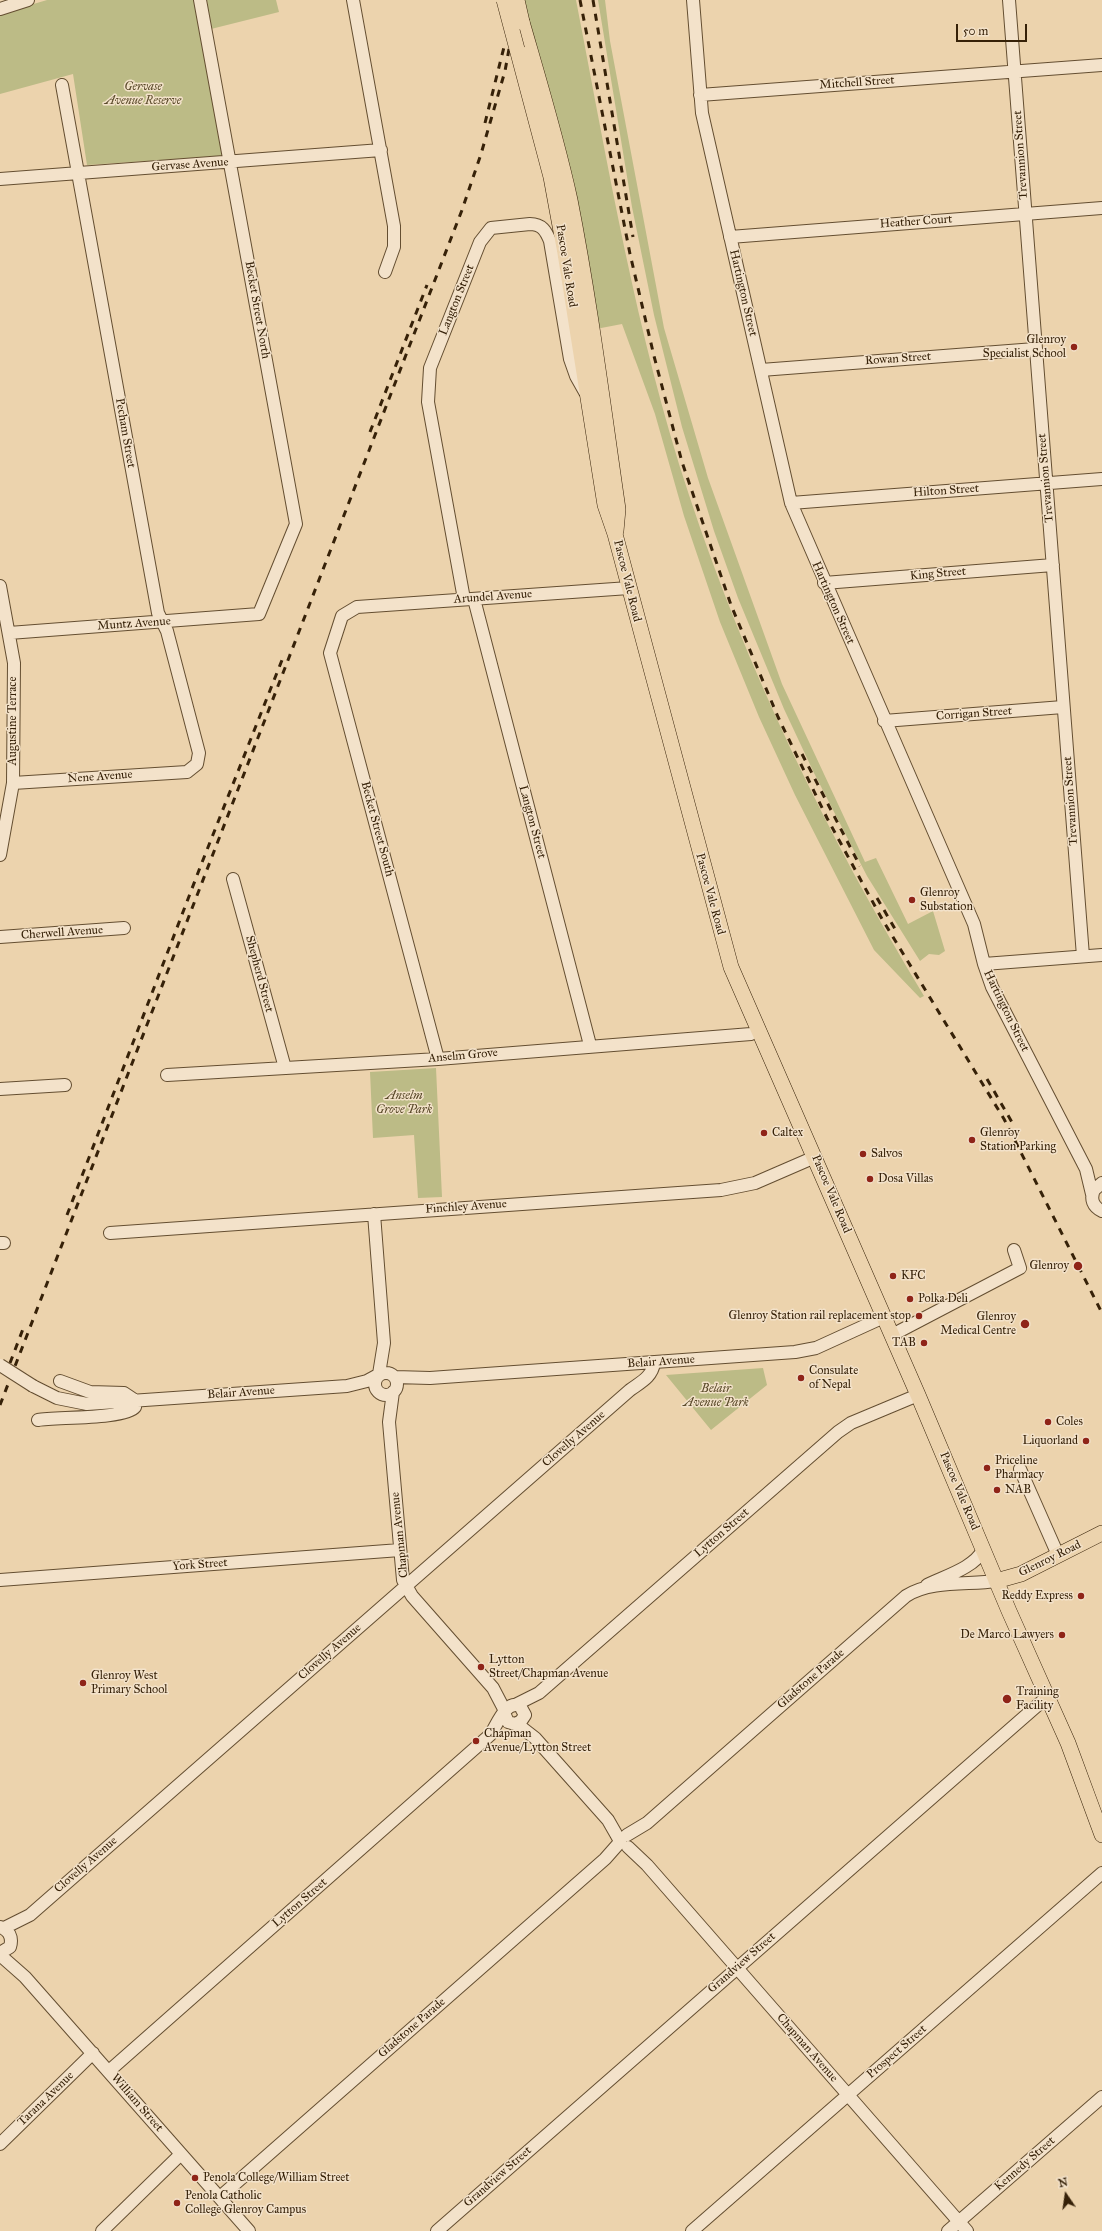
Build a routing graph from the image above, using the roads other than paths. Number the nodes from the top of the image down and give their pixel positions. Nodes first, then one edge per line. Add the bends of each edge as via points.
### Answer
1 (28, 0) edge
2 (200, 0) edge
3 (354, 0) edge
4 (504, 0) edge
5 (517, 0) edge
6 (693, 0) edge
7 (1009, 0) edge
8 (0, 9) edge
9 (1102, 65) edge
10 (1014, 72) junction
11 (62, 85) dead end
12 (700, 95) junction
13 (381, 150) junction
14 (230, 162) junction
15 (78, 173) junction
16 (0, 179) edge
17 (1102, 208) edge
18 (1026, 214) junction
19 (730, 236) junction
20 (385, 272) dead end
21 (1035, 349) junction
22 (761, 370) junction
23 (586, 395) junction
24 (1102, 479) edge
25 (1046, 483) junction
26 (791, 503) junction
27 (615, 534) junction
28 (1053, 565) junction
29 (824, 583) junction
30 (0, 586) edge
31 (629, 588) junction
32 (469, 599) junction
33 (357, 607) joint
34 (259, 614) joint
35 (163, 622) junction
36 (9, 633) junction
37 (1063, 707) junction
38 (884, 721) junction
39 (187, 772) joint
40 (13, 783) junction
41 (1, 843) edge
42 (0, 855) edge
43 (233, 880) dead end
44 (124, 928) dead end
45 (0, 937) edge
46 (1102, 955) edge
47 (1083, 956) junction
48 (984, 964) junction
49 (759, 1030) junction
50 (590, 1045) junction
51 (438, 1059) junction
52 (285, 1068) junction
53 (167, 1076) dead end
54 (66, 1085) dead end
55 (0, 1089) edge
56 (815, 1157) junction
57 (1086, 1169) junction
58 (1102, 1183) edge
59 (1092, 1194) junction
60 (1102, 1211) edge
61 (374, 1214) junction
62 (110, 1234) dead end
63 (1014, 1250) dead end
64 (884, 1317) junction
65 (892, 1335) junction
66 (384, 1343) junction
67 (654, 1363) junction
68 (632, 1364) junction
69 (0, 1366) edge
70 (379, 1374) junction
71 (394, 1376) junction
72 (430, 1378) junction
73 (60, 1381) dead end
74 (347, 1386) junction
75 (630, 1390) junction
76 (395, 1391) junction
77 (378, 1392) junction
78 (918, 1394) junction
79 (136, 1401) junction
80 (38, 1420) dead end
81 (390, 1422) junction
82 (1020, 1469) dead end
83 (1102, 1533) edge
84 (400, 1550) junction
85 (983, 1550) junction
86 (1058, 1555) junction
87 (0, 1580) edge
88 (996, 1581) junction
89 (406, 1586) junction
90 (919, 1590) junction
91 (493, 1688) junction
92 (539, 1693) junction
93 (1047, 1696) junction
94 (516, 1704) junction
95 (505, 1712) junction
96 (520, 1720) junction
97 (490, 1735) junction
98 (1102, 1835) edge
99 (627, 1842) junction
100 (1102, 1873) edge
101 (30, 1914) junction
102 (2, 1928) edge
103 (5, 1948) edge
104 (737, 1968) junction
105 (93, 2053) junction
106 (109, 2071) junction
107 (848, 2095) junction
108 (1102, 2097) edge
109 (0, 2144) edge
110 (181, 2154) junction
111 (220, 2197) junction
112 (963, 2226) edge
113 (102, 2231) edge
114 (249, 2231) edge
115 (437, 2231) edge
116 (692, 2231) edge
117 (948, 2231) edge

1 - 8 street
2 - 14 street, Becket Street North
3 - 13 street
4 - 23 main road, Pascoe Vale Road, bridge via 551,177
5 - 27 main road, Pascoe Vale Road, bridge via 569,199 581,262 618,509
6 - 12 street, Hartington Street
7 - 10 street, Trevannion Street
9 - 10 street, Mitchell Street
10 - 12 street, Mitchell Street
10 - 18 street, Trevannion Street
11 - 15 street, Pecham Street
12 - 19 street, Hartington Street
13 - 14 street, Gervase Avenue
13 - 20 street via 395,242
14 - 15 street, Gervase Avenue
14 - 34 street, Becket Street North via 296,524
15 - 16 street, Gervase Avenue
15 - 35 street, Pecham Street via 158,613
17 - 18 street, Heather Court
18 - 19 street, Heather Court
18 - 21 street, Trevannion Street
19 - 22 street, Hartington Street
21 - 22 street, Rowan Street
21 - 25 street, Trevannion Street
22 - 26 street, Hartington Street
23 - 27 main road, Pascoe Vale Road via 605,505
23 - 32 street, Langton Street via 570,359 550,241 542,226 518,224 491,228 480,242 430,368 428,402
24 - 25 street, Hilton Street
25 - 26 street, Hilton Street
25 - 28 street, Trevannion Street
26 - 29 street, Hartington Street
27 - 31 main road, Pascoe Vale Road
28 - 29 street, King Street
28 - 37 street, Trevannion Street
29 - 38 street, Hartington Street
30 - 36 street, Augustine Terrace
31 - 32 street, Arundel Avenue
31 - 49 main road, Pascoe Vale Road via 722,938 731,967
32 - 33 street, Arundel Avenue
32 - 50 street, Langton Street
33 - 51 street, Becket Street South via 342,616 330,653
34 - 35 street, Muntz Avenue
35 - 36 street, Muntz Avenue
35 - 39 street, Pecham Street via 200,753 197,764
36 - 40 street, Augustine Terrace via 14,663
37 - 38 street, Corrigan Street
37 - 47 street, Trevannion Street
38 - 48 street, Hartington Street via 974,924
39 - 40 street, Nene Avenue
40 - 41 street, Augustine Terrace
41 - 42 street, Augustine Terrace
43 - 52 street, Shepherd Street
44 - 45 street, Cherwell Avenue
46 - 47 street
47 - 48 street
48 - 57 street, Hartington Street via 1000,1003
49 - 50 street, Anselm Grove via 751,1034
49 - 56 main road, Pascoe Vale Road
50 - 51 street, Anselm Grove
51 - 52 street, Anselm Grove
52 - 53 street, Anselm Grove
54 - 55 street
56 - 61 street, Finchley Avenue via 755,1183 721,1190
56 - 64 main road, Pascoe Vale Road
57 - 58 street, Hartington Street
57 - 59 street, Hartington Street
58 - 59 street
59 - 60 street, Hartington Street via 1093,1203
61 - 62 street, Finchley Avenue
61 - 66 street
63 - 65 street via 1020,1268
64 - 65 main road, Pascoe Vale Road
64 - 67 street, Belair Avenue via 805,1351
65 - 78 main road, Pascoe Vale Road
66 - 70 street
66 - 71 street
67 - 68 street, Belair Avenue
67 - 75 street, Clovelly Avenue via 650,1375
68 - 72 street, Belair Avenue
68 - 75 street via 633,1382
69 - 79 street, Belair Avenue, bridge via 57,1398 77,1403
70 - 71 street via 387,1372
70 - 74 street via 367,1381
70 - 77 street via 374,1384
71 - 72 street, Belair Avenue
71 - 76 street via 397,1383
72 - 76 street, Belair Avenue via 404,1384
73 - 79 street, Belair Avenue via 90,1392 124,1393
74 - 77 street
74 - 79 street, Belair Avenue
75 - 89 street, Clovelly Avenue
76 - 77 street via 387,1395
76 - 81 street, Chapman Avenue
77 - 81 street, Chapman Avenue
78 - 85 main road, Pascoe Vale Road
78 - 92 street, Lytton Street via 851,1423 838,1432
79 - 80 street via 133,1410 125,1413
81 - 84 street, Chapman Avenue
82 - 86 street
83 - 86 main road, Glenroy Road
84 - 87 street, York Street
84 - 89 street, Chapman Avenue
85 - 88 main road, Pascoe Vale Road
85 - 90 street via 969,1565
86 - 88 main road, Glenroy Road via 1021,1574
88 - 90 street, Gladstone Parade
88 - 93 main road, Pascoe Vale Road
89 - 91 street, Chapman Avenue
89 - 101 street, Clovelly Avenue
90 - 99 street, Gladstone Parade via 906,1596
91 - 94 street, Chapman Avenue
91 - 95 street, Chapman Avenue
92 - 94 street, Lytton Street
92 - 96 street, Lytton Street
93 - 98 main road, Pascoe Vale Road via 1068,1743
93 - 104 street, Grandview Street
94 - 95 street via 508,1707
94 - 96 street via 523,1708
95 - 96 street via 508,1722
95 - 97 street, Lytton Street
96 - 97 street, Lytton Street
96 - 99 street, Chapman Avenue
97 - 106 street, Lytton Street
99 - 104 street, Chapman Avenue
99 - 111 street, Gladstone Parade
100 - 107 street, Prospect Street
101 - 102 street, Clovelly Avenue
101 - 103 street, Clovelly Avenue
102 - 103 street, William Street
103 - 105 street, William Street via 25,1976
104 - 107 street, Chapman Avenue
104 - 115 street, Grandview Street
105 - 106 street, William Street
105 - 109 street, Tarana Avenue
106 - 110 street, William Street
107 - 112 street, Chapman Avenue
107 - 116 street, Prospect Street
108 - 112 street, Kennedy Street
110 - 111 street, William Street
110 - 113 street
111 - 114 street, William Street
112 - 117 street, Kennedy Street

